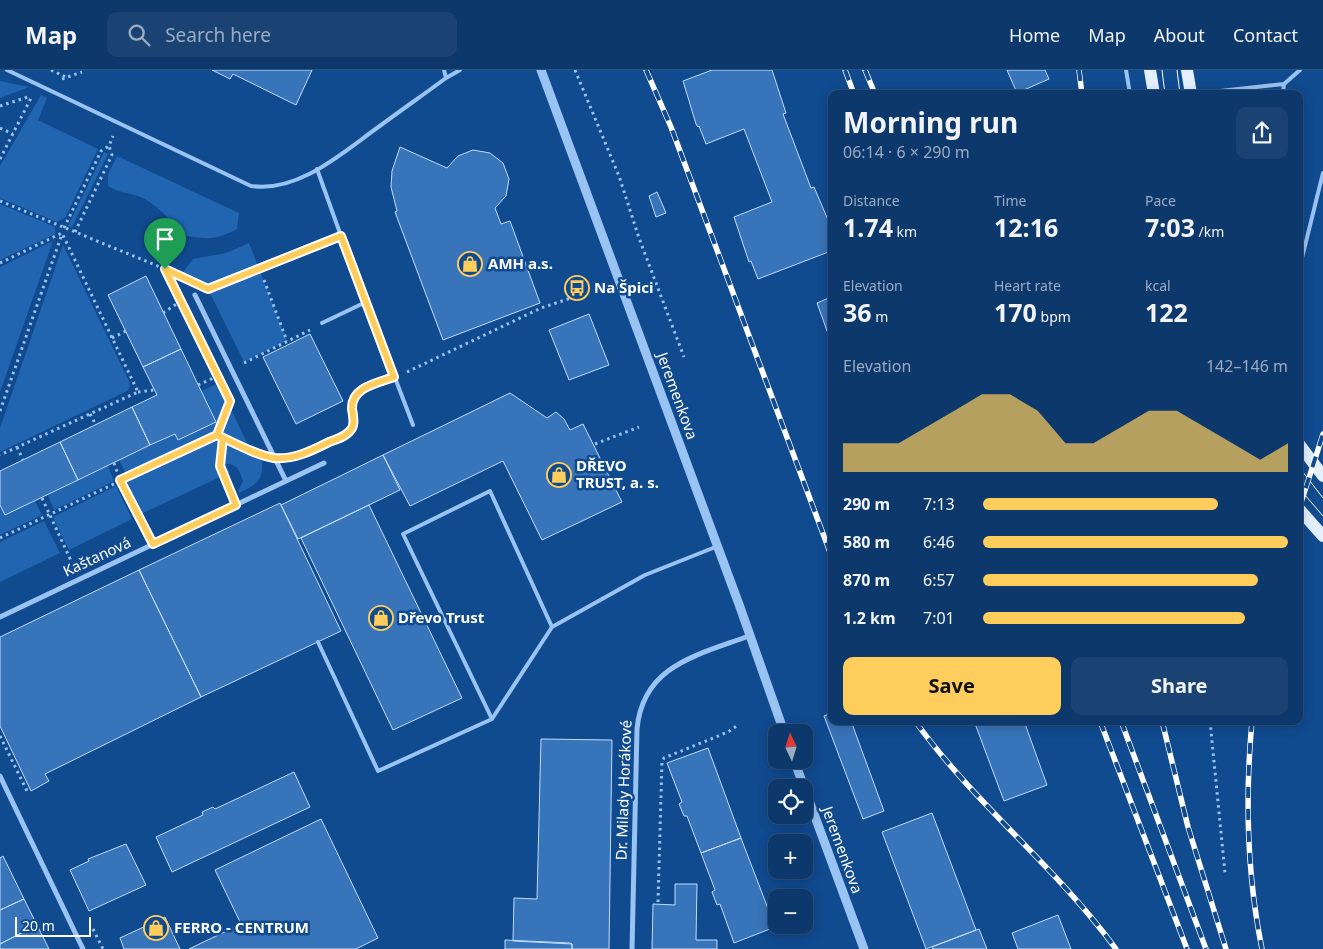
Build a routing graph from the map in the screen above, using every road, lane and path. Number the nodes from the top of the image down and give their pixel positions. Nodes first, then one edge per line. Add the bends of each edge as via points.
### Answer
1 (7, 70) edge
2 (51, 70) edge
3 (444, 70) edge
4 (460, 70) edge
5 (541, 70) edge
6 (575, 70) edge
7 (1126, 70) edge
8 (1150, 70) edge
9 (1187, 70) edge
10 (1300, 70) edge
11 (82, 72) dead end
12 (66, 77) junction
13 (446, 78) junction
14 (56, 81) dead end
15 (1284, 84) junction
16 (1129, 90) edge
17 (1153, 90) edge
18 (1191, 90) edge
19 (1229, 90) edge
20 (1283, 90) edge
21 (0, 106) edge
22 (0, 128) edge
23 (117, 129) dead end
24 (13, 134) junction
25 (109, 146) junction
26 (0, 160) edge
27 (318, 169) junction
28 (1323, 173) edge
29 (0, 202) edge
30 (64, 228) junction
31 (75, 232) junction
32 (62, 233) junction
33 (341, 236) junction
34 (1303, 254) edge
35 (0, 264) edge
36 (260, 268) junction
37 (165, 269) junction
38 (194, 282) dead end
39 (201, 286) dead end
40 (195, 295) dead end
41 (574, 297) dead end
42 (181, 301) junction
43 (366, 302) junction
44 (185, 309) dead end
45 (164, 313) dead end
46 (322, 323) joint
47 (126, 331) dead end
48 (112, 338) junction
49 (288, 341) junction
50 (684, 357) dead end
51 (214, 367) dead end
52 (231, 370) junction
53 (218, 376) junction
54 (394, 377) junction
55 (222, 384) dead end
56 (198, 385) dead end
57 (154, 390) dead end
58 (138, 392) junction
59 (226, 393) dead end
60 (230, 401) junction
61 (235, 410) dead end
62 (0, 411) edge
63 (90, 414) junction
64 (96, 425) dead end
65 (413, 425) dead end
66 (638, 428) dead end
67 (217, 435) junction
68 (223, 438) junction
69 (251, 444) dead end
70 (595, 444) dead end
71 (17, 447) junction
72 (1303, 449) edge
73 (0, 455) edge
74 (275, 458) junction
75 (23, 460) dead end
76 (114, 463) dead end
77 (324, 463) dead end
78 (1323, 476) edge
79 (120, 480) junction
80 (286, 481) junction
81 (42, 498) dead end
82 (236, 505) junction
83 (1303, 514) edge
84 (50, 515) junction
85 (1323, 536) edge
86 (0, 538) edge
87 (153, 544) junction
88 (718, 546) junction
89 (80, 579) junction
90 (0, 617) edge
91 (552, 627) junction
92 (749, 636) junction
93 (318, 642) dead end
94 (492, 719) junction
95 (781, 724) edge
96 (738, 725) dead end
97 (1210, 725) edge
98 (0, 736) edge
99 (797, 769) edge
100 (0, 776) edge
101 (27, 791) dead end
102 (1225, 873) dead end
103 (658, 902) dead end
104 (83, 949) edge
105 (632, 949) edge
106 (864, 949) edge

1 - 27 lane via 251,186 260,188 286,184
2 - 12 path
3 - 13 lane
4 - 13 lane
5 - 88 street, Jeremenkova
6 - 50 path via 619,176
7 - 16 lane
8 - 17 main road
9 - 18 main road
10 - 15 lane
11 - 12 path
12 - 14 path
13 - 27 lane
15 - 19 lane
15 - 20 lane
21 - 24 path via 32,96
22 - 24 path
23 - 25 path
24 - 26 path
25 - 30 path via 101,151
25 - 31 path via 112,155
27 - 33 lane
28 - 34 lane
29 - 30 path
30 - 31 path
30 - 32 path
31 - 37 path
32 - 35 path
32 - 48 path
32 - 62 path
33 - 36 lane
33 - 43 lane
36 - 39 path via 208,289
36 - 49 path
37 - 38 path
37 - 42 path
40 - 52 street
41 - 54 path via 541,308
42 - 44 path
42 - 45 path
43 - 46 lane
43 - 54 lane
46 - 49 path
47 - 48 path
48 - 58 path
49 - 52 path
51 - 53 path
52 - 53 path
52 - 74 street
53 - 55 path
53 - 56 path
54 - 65 lane
54 - 74 path via 357,394 352,404 353,425 349,433 303,454
57 - 58 path
58 - 63 path
59 - 60 path
60 - 61 path
60 - 67 path
63 - 64 path
63 - 71 path
66 - 70 path
67 - 68 path
67 - 79 path
68 - 69 path via 256,452
68 - 82 path via 220,466
71 - 73 path
71 - 75 path
72 - 78 main road
74 - 80 street
76 - 79 path
77 - 80 street, Kaštanová
79 - 84 path
79 - 87 path
80 - 82 street, Kaštanová
81 - 84 path
82 - 87 street, Kaštanová
83 - 85 main road
84 - 86 path
84 - 89 path
87 - 89 street, Kaštanová
88 - 91 lane via 645,575
88 - 92 street, Jeremenkova
89 - 90 street, Kaštanová
91 - 94 lane
91 - 94 lane via 490,491 403,534
92 - 95 street, Jeremenkova
92 - 105 street, Dr. Milady Horákové via 688,659 657,680 643,699 637,729
93 - 94 lane via 378,771
96 - 103 path via 664,758
97 - 102 path
98 - 101 path
99 - 106 street, Jeremenkova
100 - 104 street

